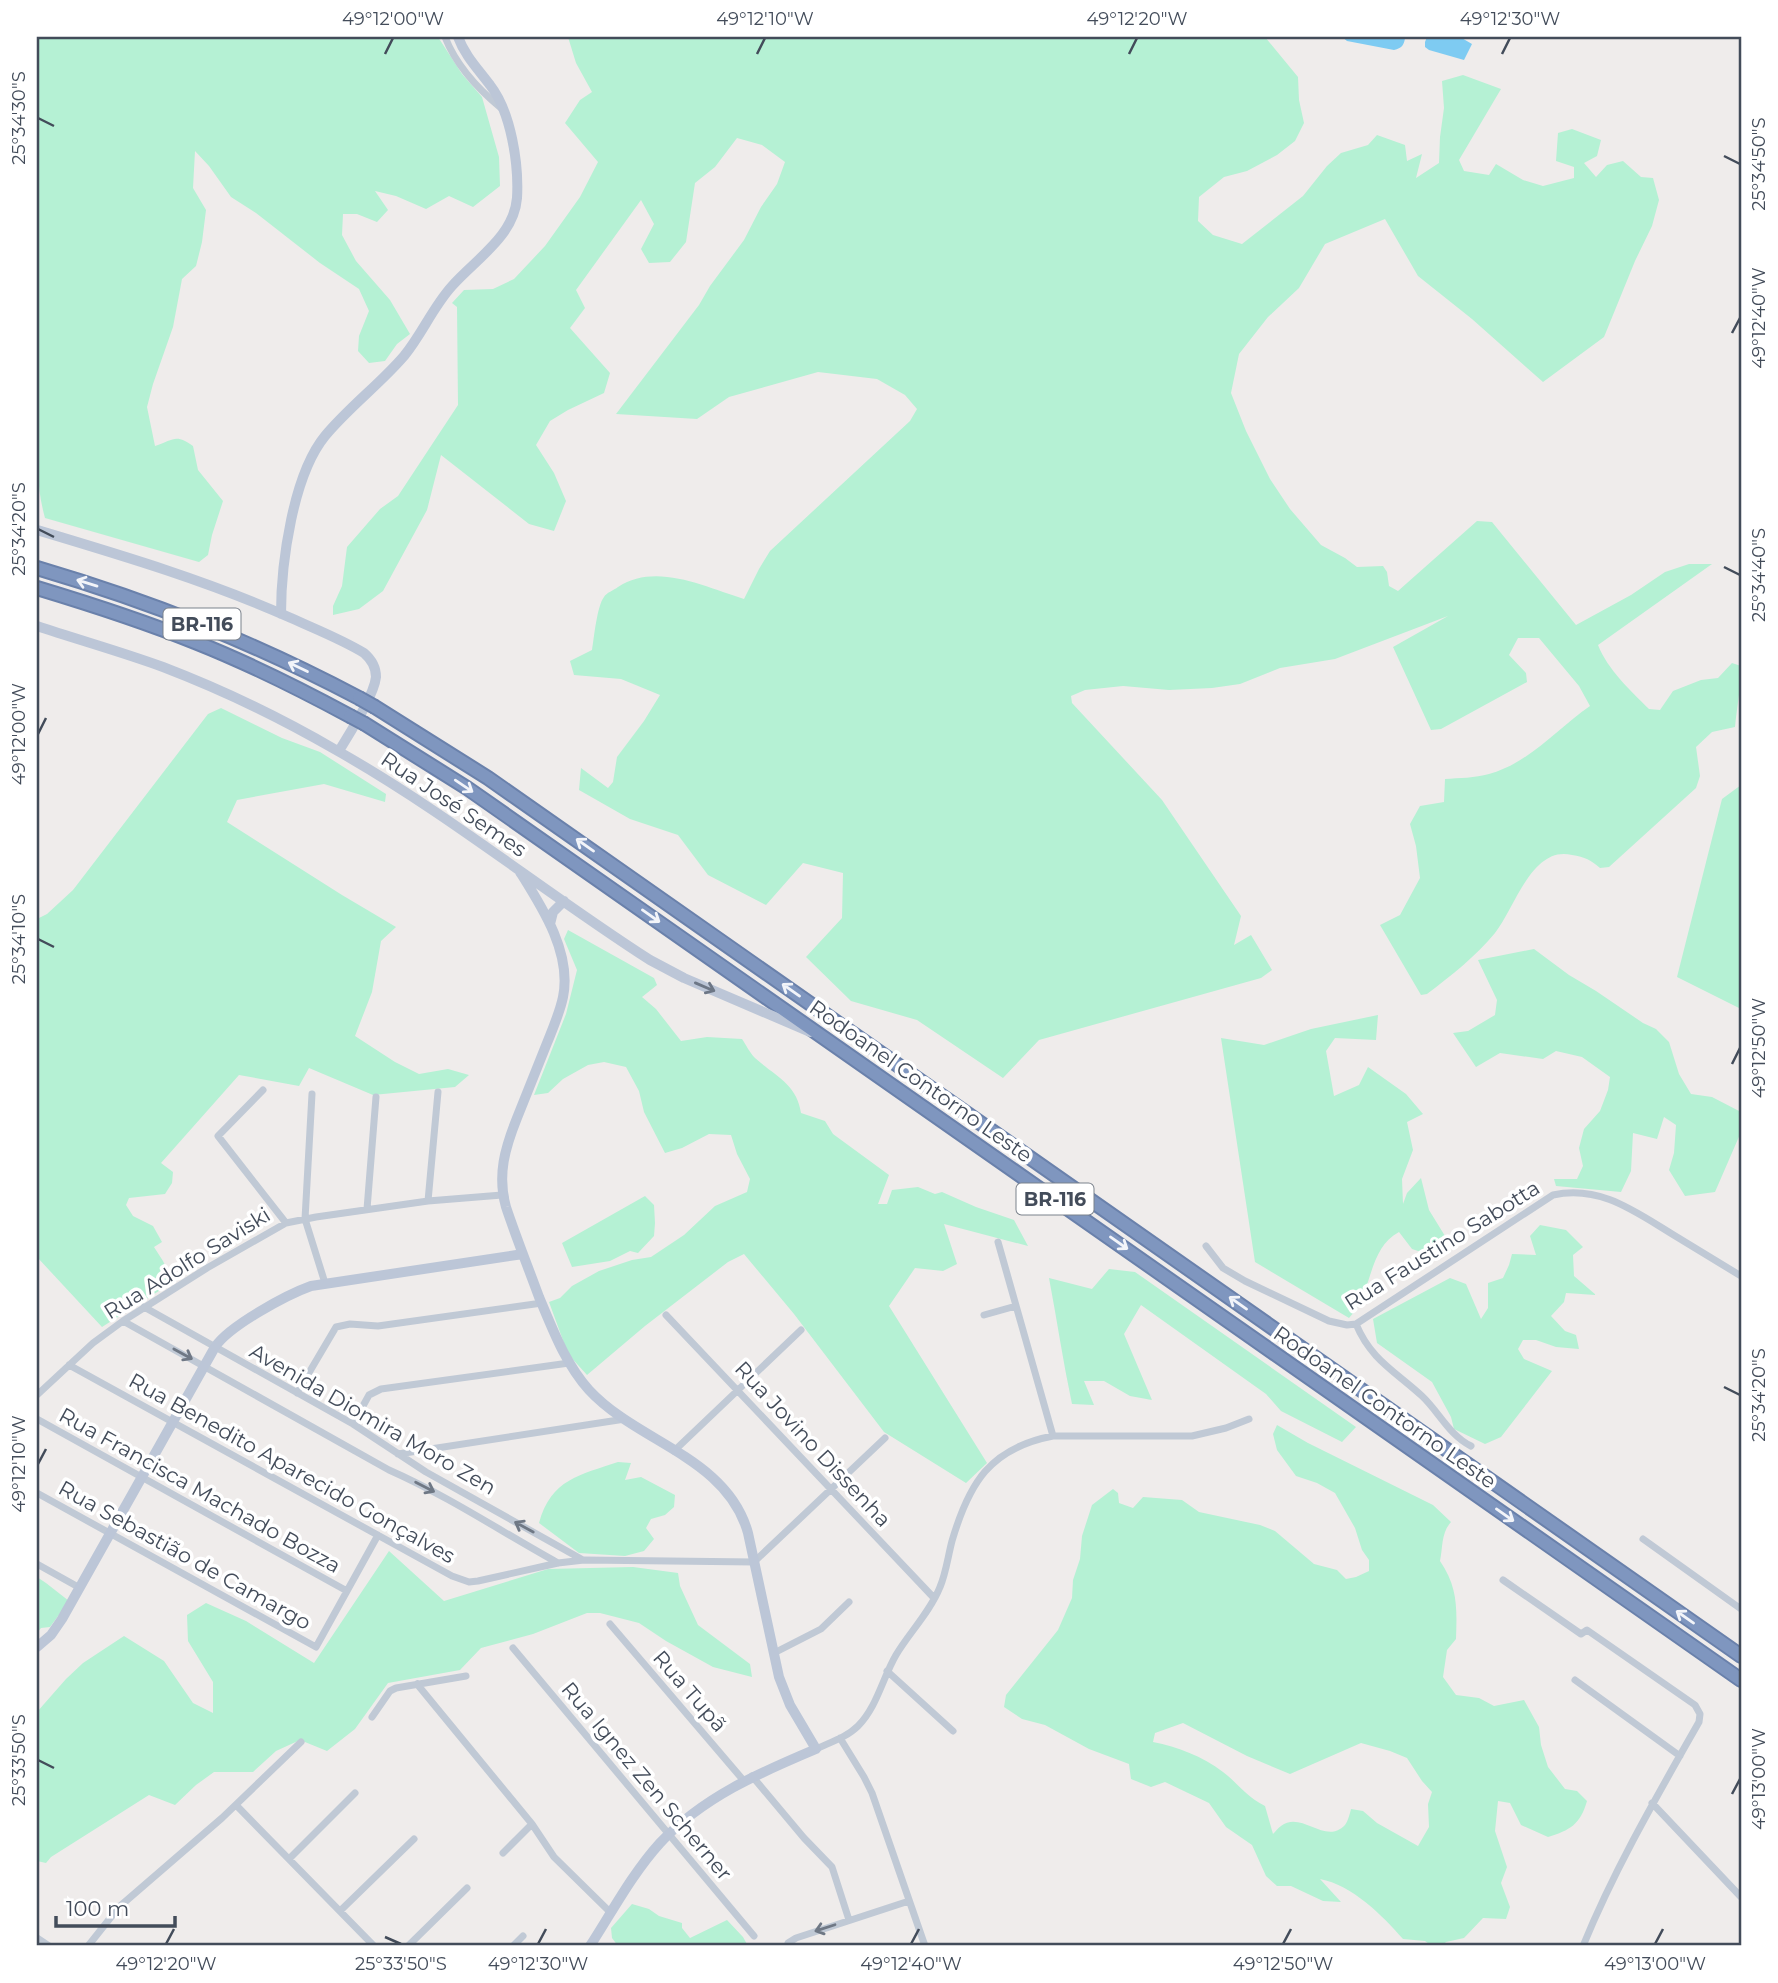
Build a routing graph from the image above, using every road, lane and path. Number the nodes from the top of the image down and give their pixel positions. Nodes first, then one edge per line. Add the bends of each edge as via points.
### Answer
1 (445, 37) edge
2 (458, 37) edge
3 (505, 111) junction
4 (37, 530) edge
5 (37, 568) edge
6 (37, 588) edge
7 (281, 614) junction
8 (37, 626) edge
9 (339, 751) junction
10 (520, 872) junction
11 (564, 901) junction
12 (550, 924) junction
13 (835, 1044) junction
14 (263, 1090) dead end
15 (438, 1092) dead end
16 (312, 1094) dead end
17 (376, 1097) dead end
18 (502, 1195) junction
19 (428, 1201) junction
20 (367, 1209) junction
21 (305, 1219) junction
22 (286, 1223) junction
23 (998, 1242) dead end
24 (1206, 1246) dead end
25 (523, 1254) junction
26 (1741, 1276) edge
27 (325, 1283) junction
28 (542, 1303) junction
29 (1016, 1306) junction
30 (144, 1307) junction
31 (666, 1315) dead end
32 (984, 1315) dead end
33 (123, 1321) junction
34 (1356, 1324) junction
35 (801, 1330) dead end
36 (215, 1347) junction
37 (569, 1363) junction
38 (69, 1364) junction
39 (204, 1366) junction
40 (738, 1390) junction
41 (298, 1393) junction
42 (37, 1395) edge
43 (37, 1419) edge
44 (625, 1419) junction
45 (1249, 1419) dead end
46 (173, 1422) junction
47 (353, 1424) junction
48 (1053, 1437) junction
49 (885, 1438) dead end
50 (1471, 1446) dead end
51 (674, 1451) junction
52 (397, 1454) junction
53 (389, 1470) junction
54 (142, 1477) junction
55 (831, 1489) junction
56 (37, 1493) edge
57 (111, 1534) junction
58 (378, 1535) junction
59 (1643, 1539) dead end
60 (584, 1560) junction
61 (754, 1562) junction
62 (558, 1563) junction
63 (37, 1564) edge
64 (1503, 1580) dead end
65 (80, 1588) junction
66 (346, 1591) junction
67 (934, 1598) junction
68 (849, 1602) dead end
69 (1741, 1609) edge
70 (610, 1624) dead end
71 (37, 1647) edge
72 (513, 1648) dead end
73 (774, 1653) junction
74 (1741, 1656) edge
75 (887, 1671) junction
76 (466, 1676) dead end
77 (1575, 1680) dead end
78 (1741, 1681) edge
79 (418, 1684) junction
80 (372, 1717) dead end
81 (953, 1731) dead end
82 (840, 1738) junction
83 (301, 1742) dead end
84 (816, 1749) junction
85 (1680, 1756) junction
86 (748, 1779) junction
87 (355, 1793) dead end
88 (1652, 1803) junction
89 (236, 1805) junction
90 (531, 1824) junction
91 (669, 1834) junction
92 (414, 1839) dead end
93 (503, 1853) dead end
94 (289, 1859) junction
95 (467, 1888) dead end
96 (1741, 1897) edge
97 (909, 1901) junction
98 (340, 1911) junction
99 (611, 1913) junction
100 (849, 1920) junction
101 (523, 1936) dead end
102 (754, 1936) dead end
103 (37, 1938) edge
104 (787, 1945) edge
105 (49, 1946) edge
106 (88, 1946) edge
107 (374, 1946) edge
108 (408, 1946) edge
109 (513, 1946) edge
110 (590, 1946) edge
111 (925, 1946) edge
112 (1583, 1946) edge

1 - 3 street via 480,90
2 - 3 street
3 - 7 street via 516,177 513,216 495,243 441,298 405,355 312,454 286,551
4 - 7 street via 174,571
74 -> 5 highway, Rodoanel Contorno Leste / BR-116, bridge via 437,744 359,698 201,623
6 -> 13 highway, Rodoanel Contorno Leste / BR-116, bridge via 196,642 365,724 467,788
7 - 9 street via 358,649 373,663 376,678 372,692
8 - 9 street, Rua José Semes via 195,680
9 - 10 street, Rua José Semes
10 - 11 street, Rua José Semes
10 - 12 street
11 - 12 street via 553,912
11 -> 13 street, Rua José Semes via 667,970
12 - 18 street via 563,967 564,996 507,1145
13 -> 78 highway, Rodoanel Contorno Leste / BR-116
14 - 22 street via 218,1136
15 - 19 street
16 - 21 street
17 - 20 street
18 - 19 street, Rua Adolfo Saviski
18 - 25 street
19 - 20 street, Rua Adolfo Saviski
20 - 21 street, Rua Adolfo Saviski
21 - 22 street, Rua Adolfo Saviski
21 - 27 street
22 - 30 street, Rua Adolfo Saviski
23 - 29 street
24 - 34 street, Rua Faustino Sabotta via 1223,1268 1245,1281 1329,1321
25 - 27 street
25 - 28 street
26 - 34 street, Rua Faustino Sabotta via 1613,1200 1562,1193
27 - 36 street via 298,1290 230,1330
28 - 37 street
28 - 41 street via 378,1326 336,1327
29 - 32 street
29 - 48 street
30 - 33 street, Rua Adolfo Saviski
30 - 36 street, Avenida Diomira Moro Zen
31 - 40 street, Rua Jovino Dissenha
33 - 38 street, Rua Adolfo Saviski
33 -> 39 street, Avenida Diomira Moro Zen
34 - 50 street via 1369,1349 1421,1395 1453,1434
35 - 40 street
36 - 39 street
36 - 41 street, Avenida Diomira Moro Zen
37 - 44 street via 601,1402
37 - 47 street via 381,1389 369,1395
38 - 42 street, Rua Adolfo Saviski
38 - 46 street, Rua Benedito Aparecido Gonçalves
39 - 46 street
39 - 53 street, Avenida Diomira Moro Zen
40 - 51 street
40 - 55 street, Rua Jovino Dissenha
41 - 47 street, Avenida Diomira Moro Zen
43 - 54 street, Rua Francisca Machado Bozza
44 - 51 street
44 - 52 street
45 - 48 street via 1192,1436
46 - 54 street
46 - 58 street, Rua Benedito Aparecido Gonçalves
47 - 52 street, Avenida Diomira Moro Zen
48 - 67 street via 1003,1455 980,1477 963,1507
49 - 55 street
51 - 61 street via 729,1493 746,1522
52 - 53 street
60 -> 52 street, Avenida Diomira Moro Zen
53 -> 62 street, Avenida Diomira Moro Zen
54 - 57 street
54 - 66 street, Rua Francisca Machado Bozza
55 - 61 street
55 - 67 street, Rua Jovino Dissenha
56 - 57 street, Rua Sebastião de Camargo
57 - 65 street
57 - 66 street, Rua Sebastião de Camargo via 316,1647
58 - 62 street, Rua Benedito Aparecido Gonçalves via 468,1581
58 - 66 street
59 - 69 street
60 - 61 street, Rua Benedito Aparecido Gonçalves
60 - 62 street, Rua Benedito Aparecido Gonçalves
61 - 73 street
63 - 65 street
64 - 85 street via 1581,1634 1587,1630 1695,1705 1700,1717
65 - 71 street via 57,1627
67 - 75 street
68 - 73 street via 821,1629
70 - 86 street, Rua Tupã
72 - 91 street, Rua Ignez Zen Scherner
73 - 84 street via 790,1705
75 - 81 street
75 - 82 street via 864,1719
76 - 79 street
77 - 85 street
79 - 80 street via 390,1691
79 - 90 street
82 - 84 street
82 - 97 street via 868,1785
83 - 89 street
84 - 86 street
85 - 88 street
86 - 91 street via 710,1800
86 - 100 street, Rua Tupã via 832,1867
87 - 94 street
88 - 96 street
88 - 112 street
89 - 94 street
89 - 106 street via 119,1907
90 - 93 street
90 - 99 street via 561,1866
91 - 99 street via 644,1862
91 - 102 street, Rua Ignez Zen Scherner
92 - 98 street
94 - 98 street
95 - 108 street
97 - 100 street
97 - 111 street
98 - 107 street
99 - 110 street
100 -> 104 street
101 - 109 street
103 - 105 street

